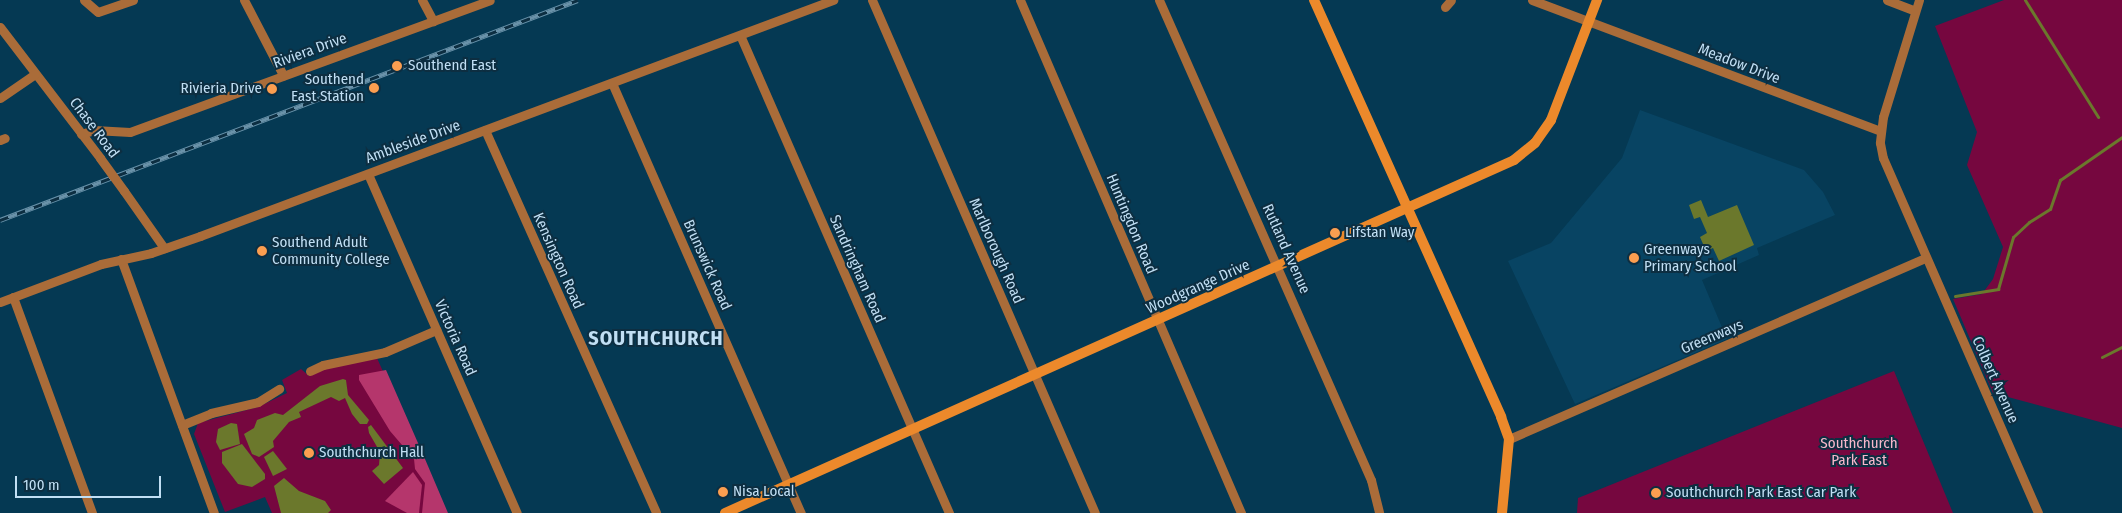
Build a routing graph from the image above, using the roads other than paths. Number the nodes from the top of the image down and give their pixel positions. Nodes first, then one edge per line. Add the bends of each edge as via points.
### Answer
1 (84, 0) edge
2 (133, 0) edge
3 (244, 0) edge
4 (422, 0) edge
5 (490, 0) edge
6 (833, 0) edge
7 (872, 0) edge
8 (1020, 0) edge
9 (1159, 0) edge
10 (1314, 0) edge
11 (1532, 0) edge
12 (1597, 0) edge
13 (1887, 0) edge
14 (1919, 0) edge
15 (1915, 11) junction
16 (433, 21) junction
17 (1589, 22) junction
18 (0, 26) edge
19 (740, 35) junction
20 (36, 74) junction
21 (283, 75) junction
22 (612, 83) junction
23 (0, 98) edge
24 (485, 130) junction
25 (1880, 131) junction
26 (81, 134) junction
27 (368, 174) junction
28 (1408, 209) junction
29 (164, 248) junction
30 (1925, 258) junction
31 (121, 259) junction
32 (1279, 267) junction
33 (13, 297) junction
34 (0, 302) edge
35 (1158, 321) junction
36 (436, 330) junction
37 (310, 371) dead end
38 (1035, 376) junction
39 (279, 389) dead end
40 (182, 426) junction
41 (912, 430) junction
42 (1509, 439) junction
43 (789, 484) junction
44 (92, 513) edge
45 (214, 513) edge
46 (517, 513) edge
47 (656, 513) edge
48 (726, 513) edge
49 (801, 513) edge
50 (949, 513) edge
51 (1095, 513) edge
52 (1241, 513) edge
53 (1379, 513) edge
54 (1502, 513) edge
55 (2038, 513) edge

1 - 2 street via 98,12
3 - 21 street
4 - 16 street
5 - 16 street, Riviera Drive
6 - 19 street, Ambleside Drive
7 - 38 street, Marlborough Road
8 - 35 street, Huntingdon Road
9 - 32 street, Rutland Avenue
10 - 28 street
11 - 17 street, Meadow Drive
12 - 17 street, Woodgrange Drive
13 - 15 street
14 - 15 street
15 - 25 street
16 - 21 street, Riviera Drive
17 - 25 street, Meadow Drive
17 - 28 street, Woodgrange Drive via 1557,108 1535,143 1514,160
18 - 20 street, Chase Road
19 - 22 street, Ambleside Drive
19 - 41 street, Sandringham Road
20 - 23 street
20 - 26 street, Chase Road
21 - 26 street, Riviera Drive via 130,132 94,130
22 - 24 street, Ambleside Drive
22 - 43 street, Brunswick Road
24 - 27 street, Ambleside Drive
24 - 47 street, Kensington Road
25 - 30 street, Colbert Avenue via 1883,158
26 - 29 street, Chase Road, bridge
27 - 29 street, Ambleside Drive
27 - 36 street, Victoria Road
28 - 32 street, Woodgrange Drive
28 - 42 street
29 - 31 street, Ambleside Drive
30 - 42 street, Greenways
30 - 55 street, Colbert Avenue
31 - 33 street, Ambleside Drive
31 - 40 street
32 - 35 street, Woodgrange Drive
32 - 53 street, Rutland Avenue via 1371,480
33 - 34 street, Ambleside Drive
33 - 44 street
35 - 38 street, Woodgrange Drive
35 - 52 street, Huntingdon Road
36 - 37 street via 385,352 323,365
36 - 46 street, Victoria Road
38 - 41 street, Woodgrange Drive
38 - 51 street, Marlborough Road
39 - 40 street via 258,402 228,408
40 - 45 street
41 - 43 street, Woodgrange Drive
41 - 50 street, Sandringham Road
42 - 54 street
43 - 48 street, Woodgrange Drive
43 - 49 street, Brunswick Road

